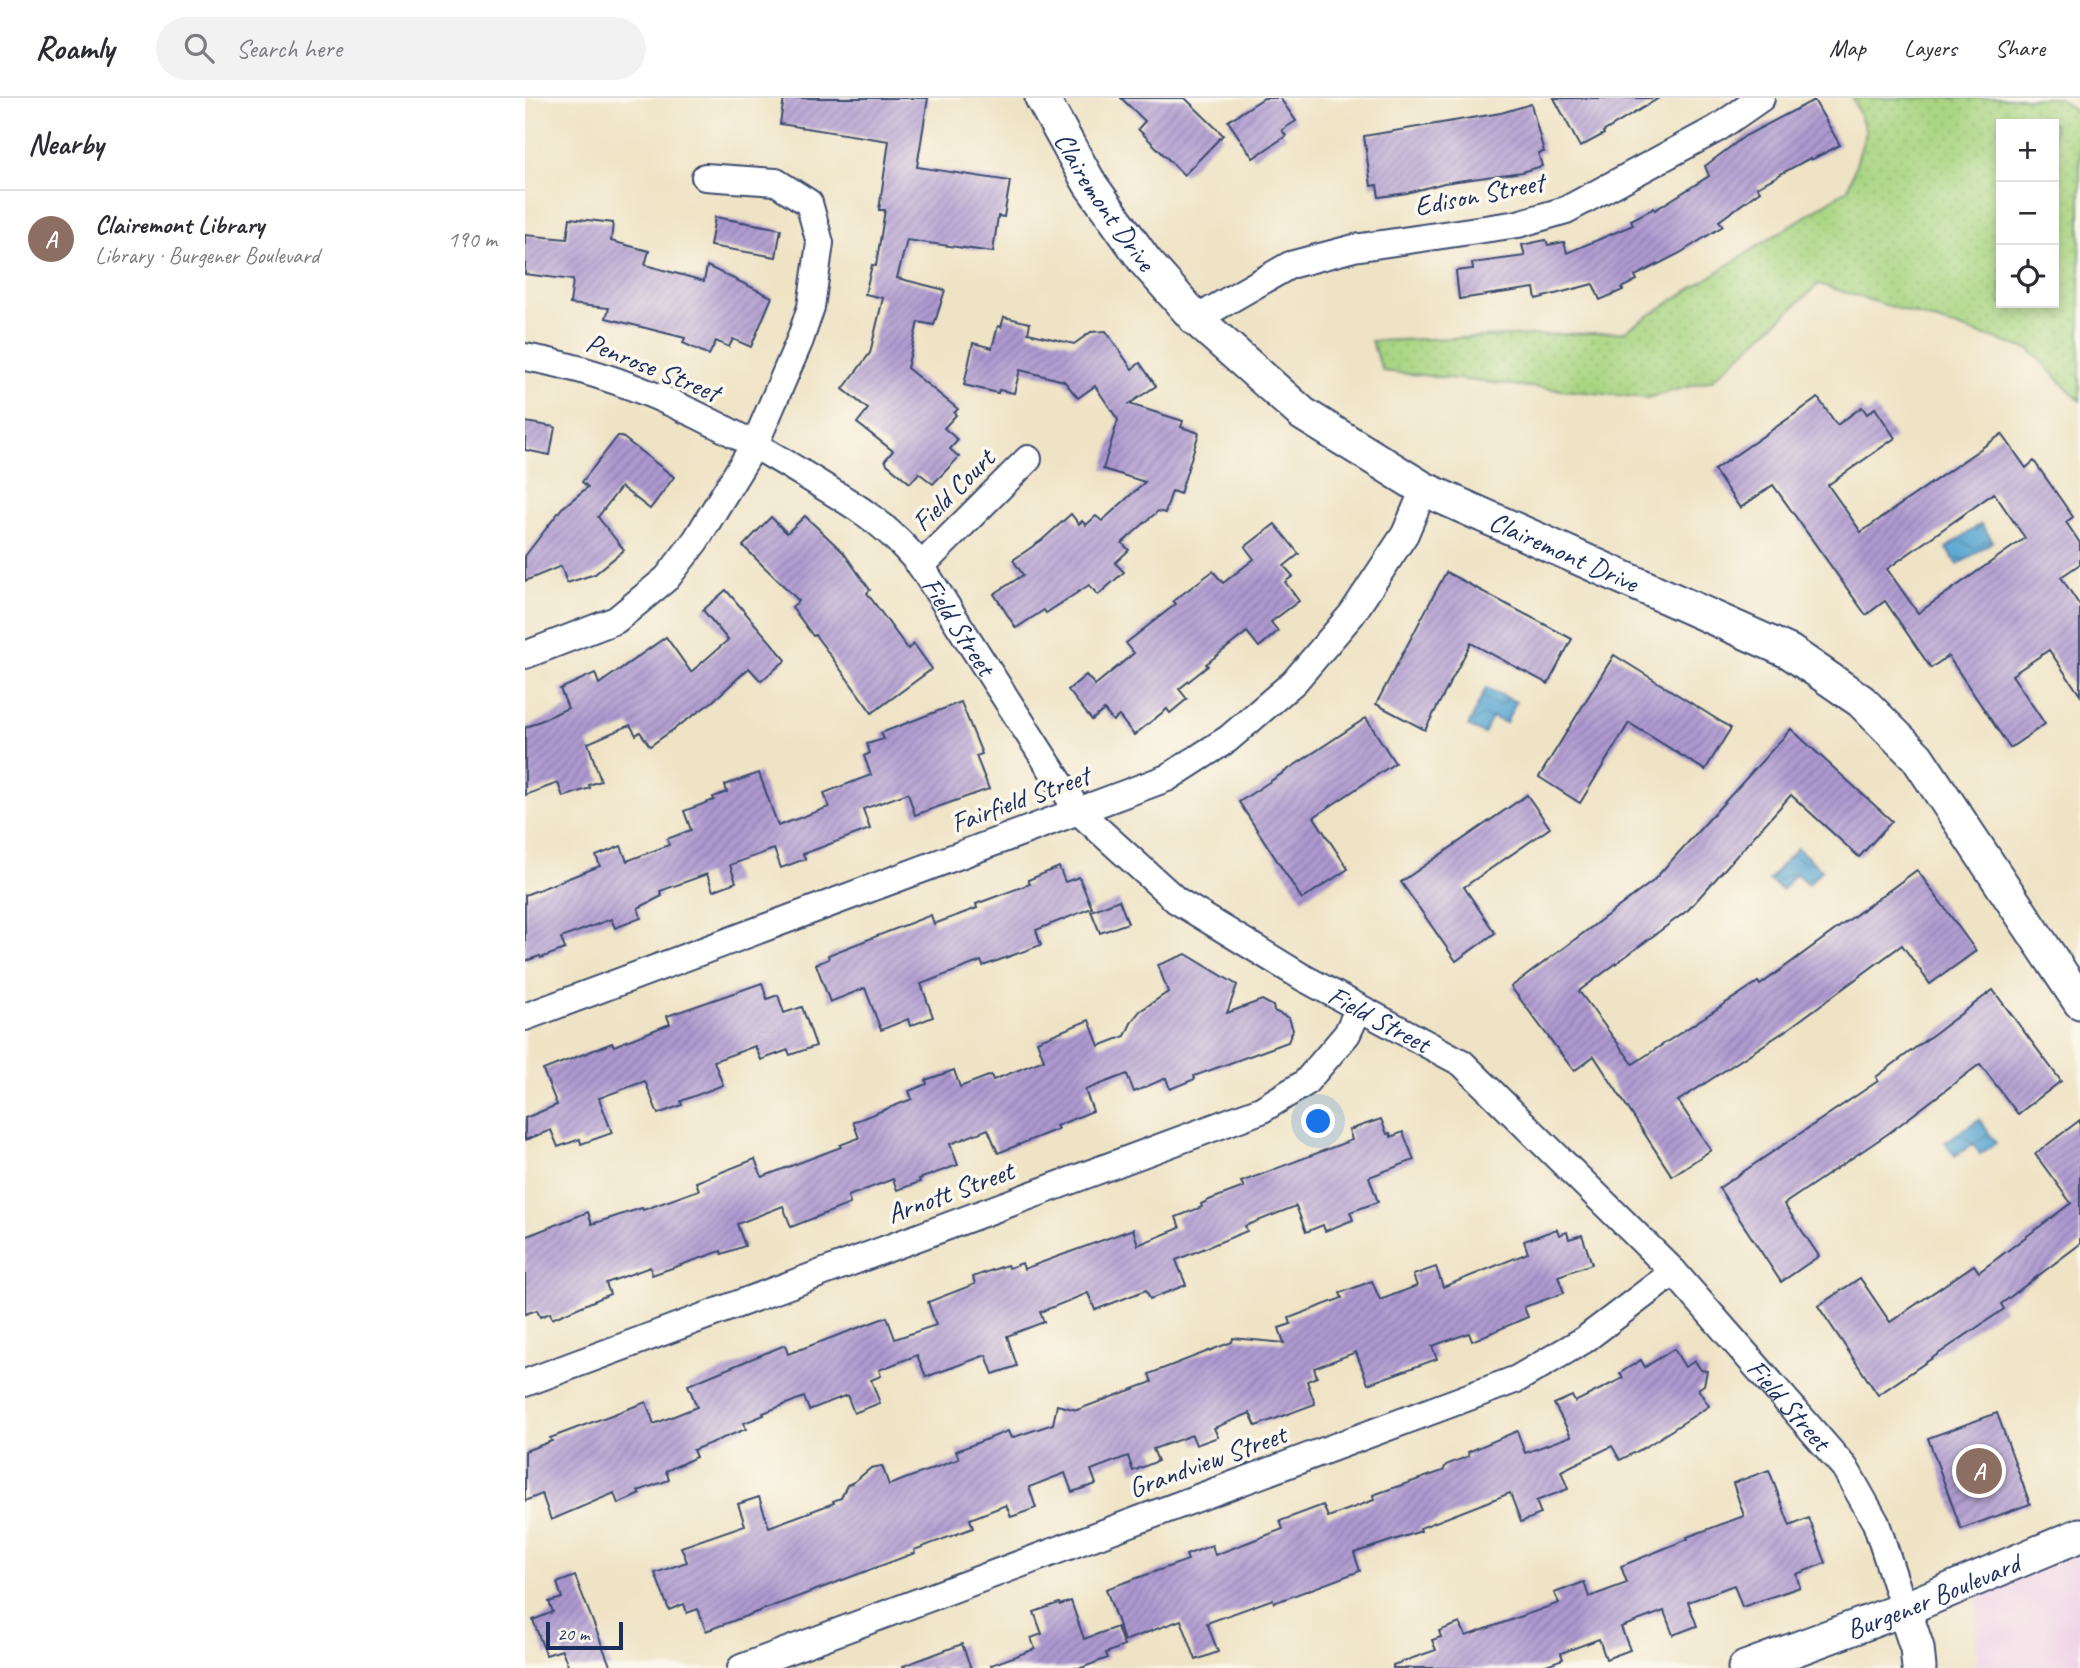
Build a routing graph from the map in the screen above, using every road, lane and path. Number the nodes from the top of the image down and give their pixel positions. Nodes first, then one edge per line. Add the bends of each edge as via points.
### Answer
1 (1042, 98) edge
2 (1761, 98) edge
3 (705, 177) dead end
4 (1196, 319) junction
5 (525, 357) edge
6 (755, 444) junction
7 (1028, 459) dead end
8 (1424, 489) junction
9 (921, 566) junction
10 (525, 655) edge
11 (1077, 810) junction
12 (2080, 1002) edge
13 (1359, 1008) junction
14 (525, 1017) edge
15 (1674, 1272) junction
16 (525, 1383) edge
17 (2080, 1535) edge
18 (1904, 1609) junction
19 (741, 1668) edge
20 (1745, 1668) edge
21 (1919, 1668) edge

1 - 4 main road, Clairemont Drive via 1090,184 1145,261
2 - 4 street, Edison Street via 1718,128 1566,210 1518,223 1354,248 1290,265
3 - 6 street via 776,183 809,203 820,243 811,307
4 - 8 main road, Clairemont Drive via 1303,414
5 - 6 street, Penrose Street via 649,392
6 - 9 street, Field Street via 855,506
6 - 10 street via 667,578 616,620
7 - 9 street, Field Court
8 - 11 street, Fairfield Street via 1405,534 1352,614 1282,695 1228,739 1167,778
8 - 12 main road, Clairemont Drive via 1790,652 1861,701 1916,757
9 - 11 street, Field Street
11 - 13 street, Field Street via 1176,900
11 - 14 street, Fairfield Street
13 - 15 street, Field Street via 1462,1063
13 - 16 street, Arnott Street via 1347,1034 1305,1083 1261,1110
15 - 18 street, Field Street via 1845,1468 1876,1523
15 - 19 street, Grandview Street via 1584,1340 1517,1379
17 - 18 main road, Burgener Boulevard
18 - 20 main road, Burgener Boulevard
18 - 21 main road, Field Street

